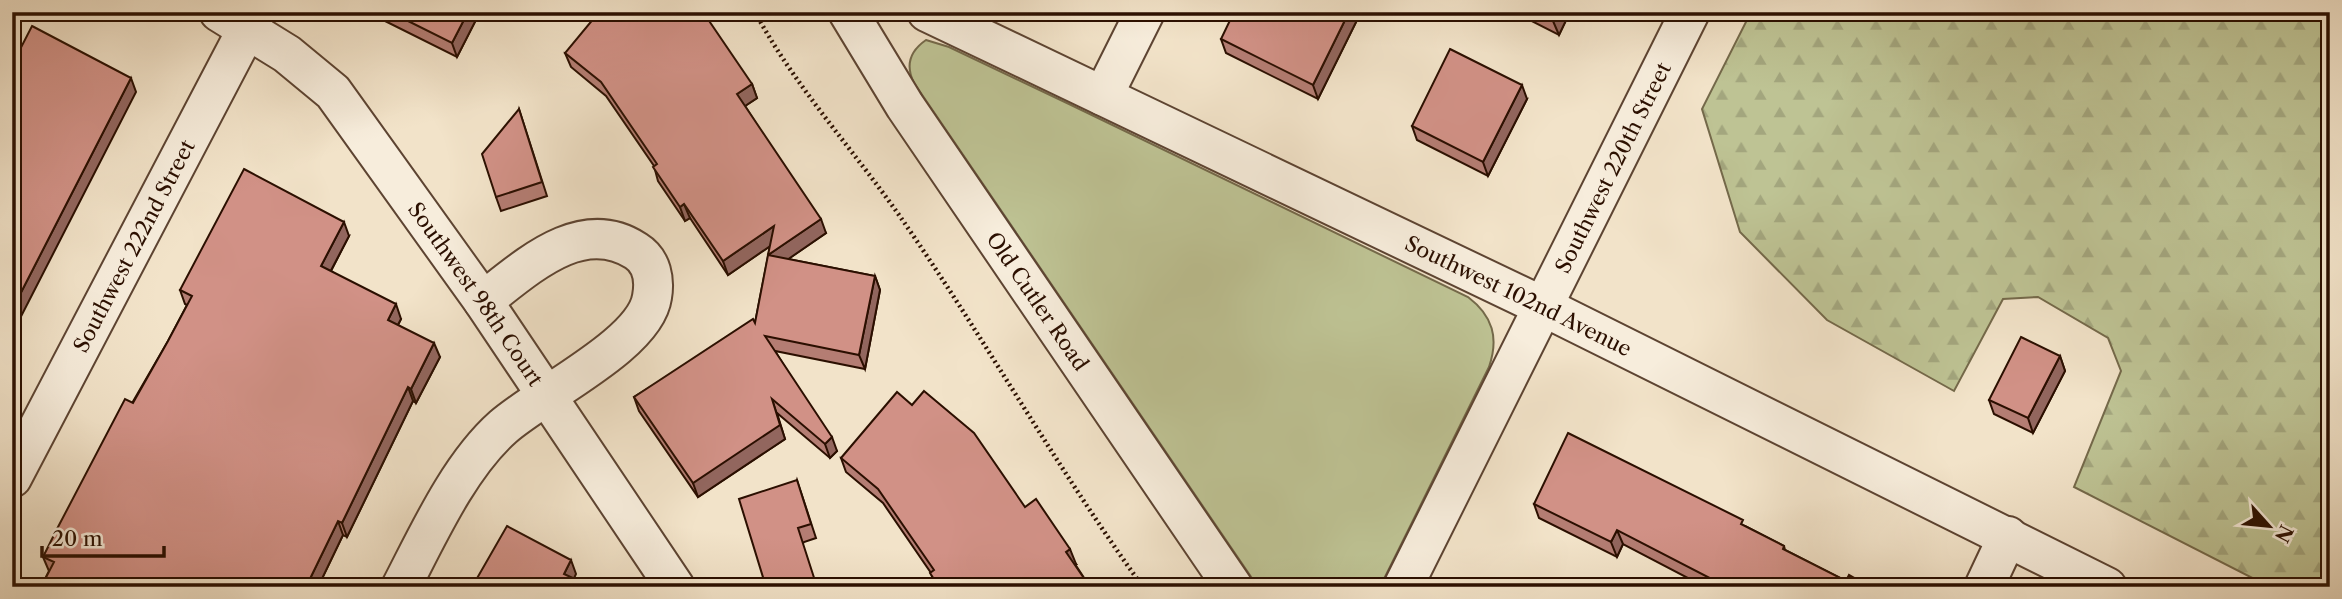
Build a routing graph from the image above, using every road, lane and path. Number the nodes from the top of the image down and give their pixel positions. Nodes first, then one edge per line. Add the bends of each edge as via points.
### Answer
1 (755, 12) edge
2 (848, 12) edge
3 (928, 12) edge
4 (1145, 12) edge
5 (1690, 12) edge
6 (241, 17) edge
7 (1103, 96) junction
8 (483, 301) junction
9 (1542, 306) junction
10 (547, 394) junction
11 (12, 478) edge
12 (2008, 536) junction
13 (401, 587) edge
14 (675, 587) edge
15 (1143, 587) edge
16 (1233, 587) edge
17 (1403, 587) edge
18 (1984, 587) edge
19 (2107, 587) edge

1 - 15 path via 802,86 899,215
2 - 16 street, Old Cutler Road via 905,106
3 - 7 street, Southwest 102nd Avenue
4 - 7 street
5 - 9 street, Southwest 220th Street
6 - 8 street, Southwest 98th Court via 333,92
6 - 11 street, Southwest 222nd Street
7 - 9 street, Southwest 102nd Avenue
8 - 10 street, Southwest 98th Court
8 - 10 street via 548,254 576,240 600,236 617,241 649,263 652,299 636,329 622,344
9 - 12 street, Southwest 102nd Avenue
9 - 17 street, Southwest 220th Street
10 - 13 street via 502,428 481,452 434,523
10 - 14 street, Southwest 98th Court
12 - 18 street
12 - 19 street, Southwest 102nd Avenue

